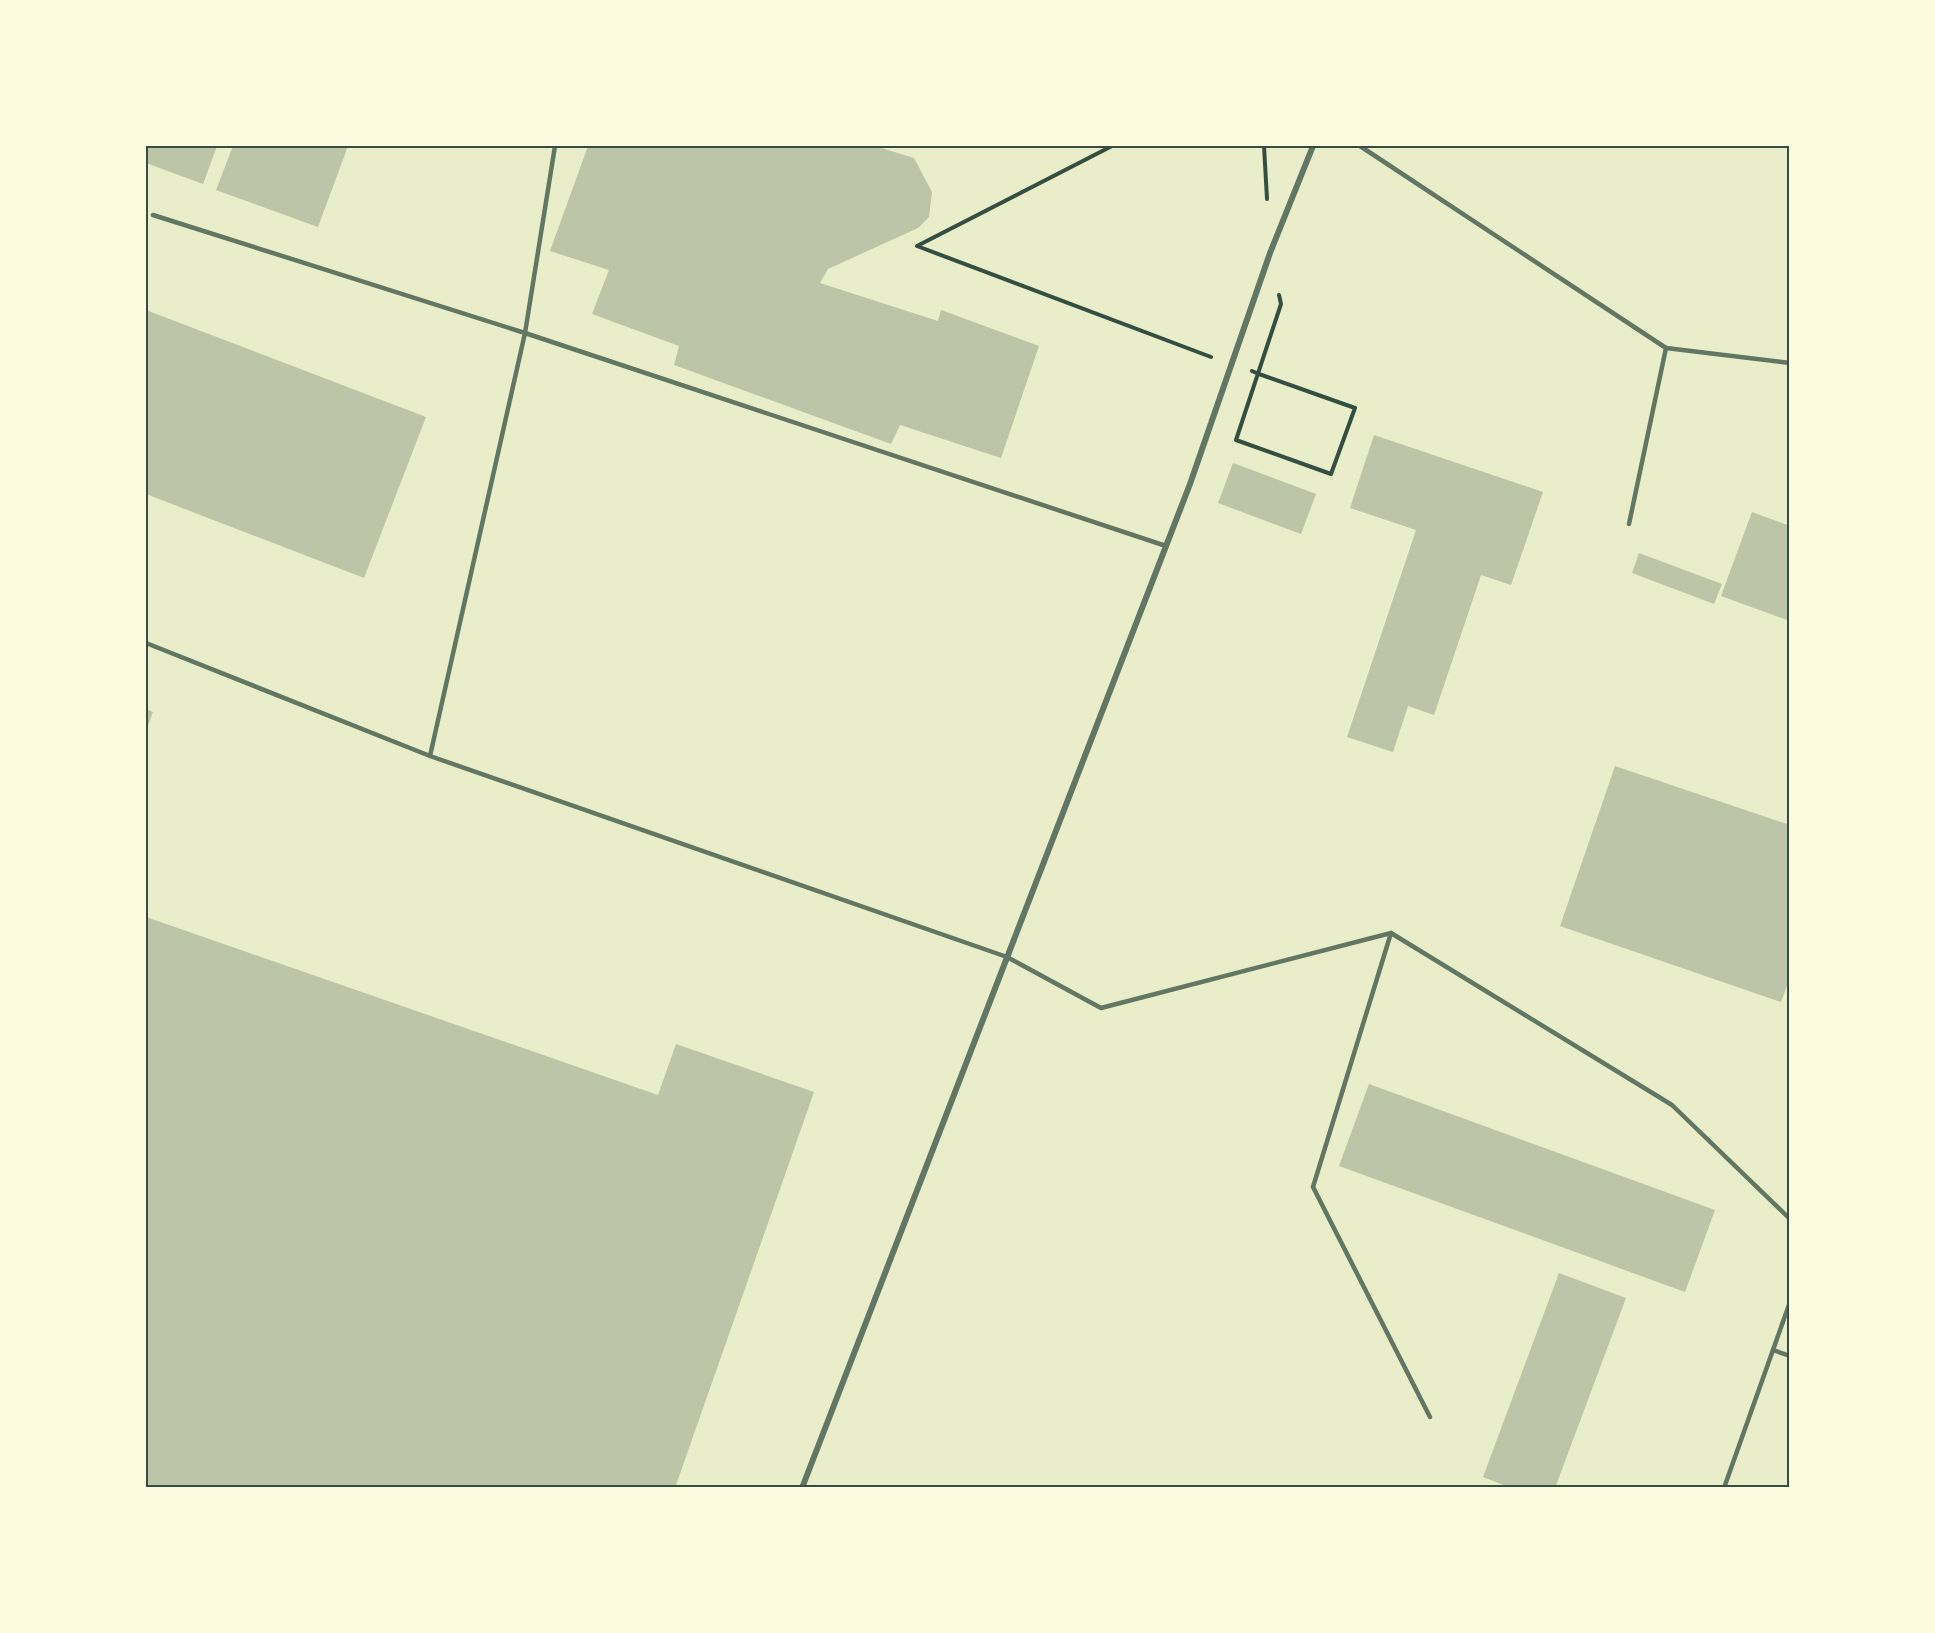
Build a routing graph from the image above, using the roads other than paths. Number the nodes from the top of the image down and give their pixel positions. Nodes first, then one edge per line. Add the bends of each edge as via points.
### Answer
1 (555, 146) edge
2 (1313, 146) edge
3 (1360, 146) edge
4 (153, 214) dead end
5 (525, 333) junction
6 (1666, 348) junction
7 (1790, 363) edge
8 (1629, 524) dead end
9 (1167, 546) junction
10 (146, 643) edge
11 (430, 756) junction
12 (1391, 933) junction
13 (1007, 957) junction
14 (1790, 1219) edge
15 (1790, 1302) edge
16 (1773, 1350) junction
17 (1790, 1356) edge
18 (1430, 1417) dead end
19 (802, 1488) edge
20 (1724, 1488) edge

1 - 5 lane
2 - 9 street via 1270,253
3 - 6 lane
4 - 5 lane
5 - 9 lane
5 - 11 lane
6 - 7 lane
6 - 8 lane
9 - 13 street
10 - 11 lane
11 - 13 lane
12 - 13 lane via 1101,1008
12 - 14 lane via 1672,1105
12 - 18 lane via 1313,1187
13 - 19 street
15 - 16 lane
16 - 17 lane
16 - 20 lane

